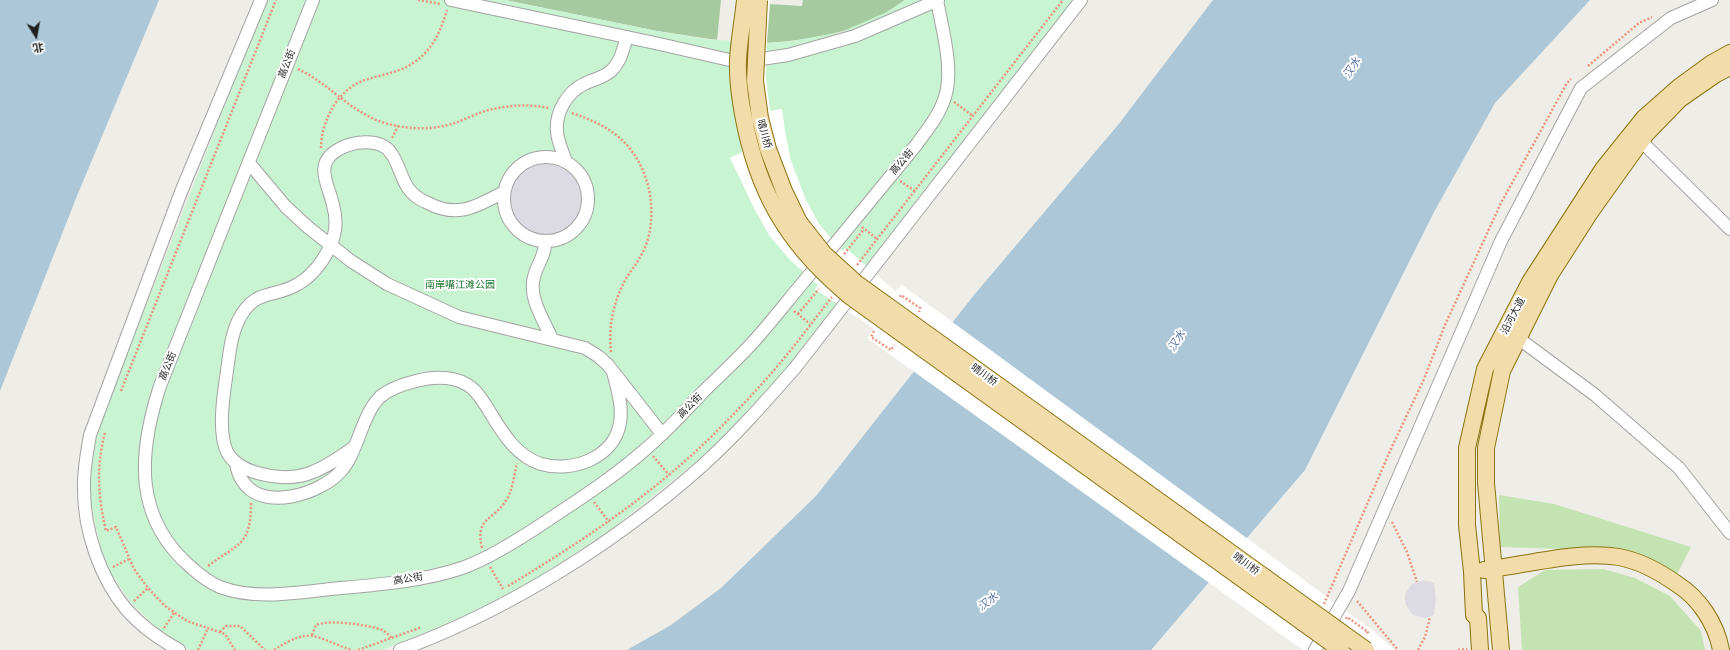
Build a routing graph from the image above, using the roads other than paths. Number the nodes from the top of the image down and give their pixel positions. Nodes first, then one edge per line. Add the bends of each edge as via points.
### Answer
1 (261, 0) edge
2 (313, 0) edge
3 (745, 0) edge
4 (759, 0) edge
5 (937, 0) edge
6 (1081, 0) edge
7 (1712, 0) edge
8 (450, 3) edge
9 (627, 37) junction
10 (1730, 54) edge
11 (1730, 67) edge
12 (1641, 141) junction
13 (566, 162) junction
14 (249, 163) junction
15 (504, 192) junction
16 (1730, 229) edge
17 (546, 241) junction
18 (331, 246) junction
19 (1518, 338) junction
20 (552, 339) junction
21 (613, 372) junction
22 (662, 434) junction
23 (353, 448) junction
24 (236, 463) junction
25 (314, 472) junction
26 (323, 485) junction
27 (1730, 533) edge
28 (1494, 569) junction
29 (1472, 572) junction
30 (179, 650) edge
31 (400, 650) edge
32 (1315, 650) edge
33 (1341, 650) edge
34 (1366, 650) edge
35 (1480, 650) edge
36 (1501, 650) edge
37 (1721, 650) edge

1 - 30 street via 181,192 90,435 85,474 85,504 89,529 96,554 115,594 126,608 158,637
2 - 14 street, 高公街
3 - 33 main road, 晴川桥, bridge via 738,79 752,155 767,196 795,242 811,260 851,297
4 - 34 main road, 晴川桥, bridge via 755,81 760,118 768,149 784,191 799,222 824,254 856,283
5 - 9 street via 854,36 788,55 748,62
5 - 22 street, 高公街 via 947,56 948,83 945,98 930,125 754,342
6 - 31 street via 794,368 746,423 703,465 612,536 565,567 467,622
7 - 32 street via 1671,18 1581,88 1501,241 1349,591
8 - 9 street
9 - 13 street via 618,62 612,69 602,77 574,90 566,99 557,124 557,133
10 - 29 main road, 沿河大道 via 1712,63 1679,87 1644,118 1603,169 1530,282 1485,368 1467,448 1466,525
11 - 12 main road, 沿河大道 via 1680,99
12 - 16 street
12 - 19 main road, 沿河大道 via 1590,211 1550,276
13 - 15 street via 543,157 527,161 514,171
13 - 17 street via 585,182 587,210 579,226 572,232
14 - 18 street via 286,207
14 - 22 street, 高公街 via 160,386 153,406 144,460 146,493 155,520 172,547 200,575 213,584 232,590 263,594 291,593 420,578 488,563 588,494
15 - 17 street via 507,216 516,229 530,238
15 - 18 street via 474,208 460,211 430,205 406,186 392,154 382,145 370,142 352,144 334,152 323,171 335,218 335,233
17 - 20 street via 544,256 534,276 532,294
18 - 20 street via 351,262 387,284 443,311 472,321
18 - 24 street via 306,278 289,289 259,297 240,318 231,346 222,424 225,447
19 - 27 street via 1595,394 1679,468
19 - 28 main road, 沿河大道 via 1502,371 1486,448 1486,484
20 - 21 street via 585,348 598,356
21 - 22 street
21 - 23 street via 619,398 620,422 616,435 604,450 585,463 563,467 541,464 530,459 505,435 474,389 467,384 446,378 401,385 381,397 370,412
23 - 25 street
23 - 26 street via 342,469
24 - 25 street via 255,472 283,478 300,477
24 - 26 street via 242,481 251,490 265,495 284,497 302,494
25 - 26 street
28 - 29 main road
28 - 36 main road, 沿河大道
28 - 37 main road via 1581,556 1620,558 1657,570 1689,592 1706,613
29 - 35 main road, 沿河大道 via 1474,615 1478,618

